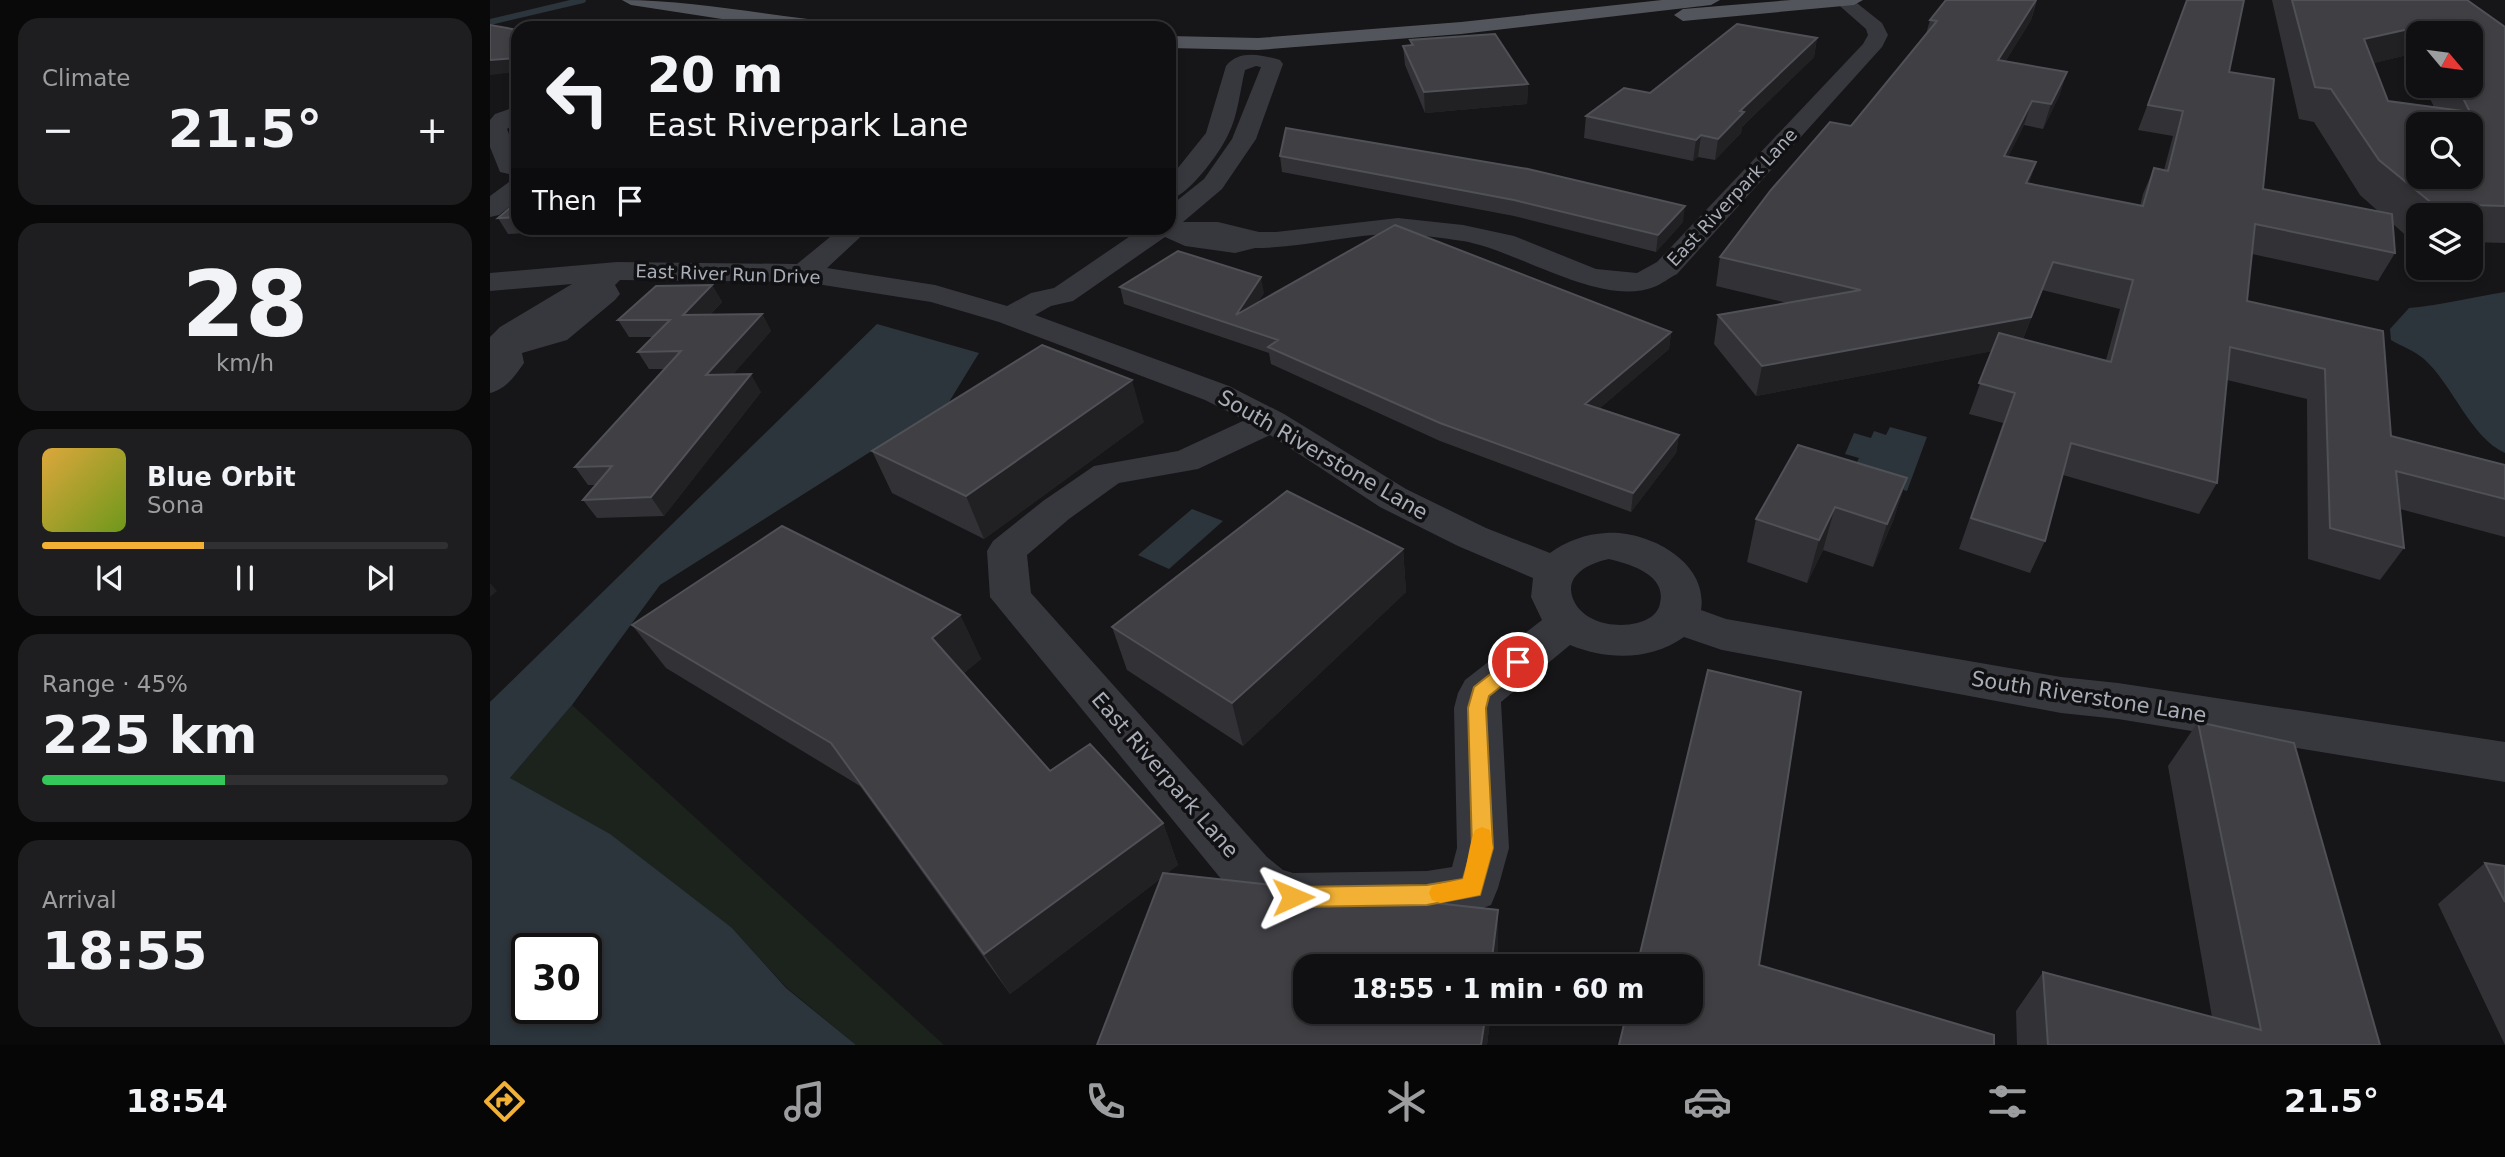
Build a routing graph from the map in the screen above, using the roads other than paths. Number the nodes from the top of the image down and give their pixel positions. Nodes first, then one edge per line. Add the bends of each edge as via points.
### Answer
1 (631, 0) edge
2 (1711, 0) edge
3 (1847, 0) edge
4 (769, 21) edge
5 (1461, 28) junction
6 (1176, 42) edge
7 (1257, 52) junction
8 (490, 107) edge
9 (511, 110) edge
10 (511, 115) edge
11 (511, 167) edge
12 (1176, 186) edge
13 (511, 192) edge
14 (490, 209) edge
15 (1176, 216) edge
16 (1176, 233) edge
17 (849, 235) edge
18 (1114, 235) edge
19 (1152, 235) edge
20 (804, 273) junction
21 (608, 277) junction
22 (490, 282) edge
23 (1042, 299) junction
24 (1010, 316) junction
25 (495, 348) edge
26 (490, 383) edge
27 (1272, 421) junction
28 (1556, 571) junction
29 (1676, 617) junction
30 (1568, 623) junction
31 (2505, 762) edge

1 - 4 main road
2 - 5 main road
3 - 5 main road via 1494,32
3 - 16 street, East Riverpark Lane via 1875,27 1878,35 1872,47 1719,215 1667,268 1652,277 1624,282 1593,277 1504,242 1398,226 1235,245
5 - 7 main road
6 - 7 main road
7 - 12 street via 1236,66 1217,135
7 - 15 street via 1273,64 1244,139 1213,184
8 - 9 street
10 - 11 street via 495,128
13 - 14 street
17 - 20 street
18 - 23 street via 1034,288
19 - 23 street via 1063,295
20 - 21 street, East River Run Drive
20 - 24 street, East River Run Drive via 935,294
21 - 22 street, East River Run Drive
21 - 25 street via 574,294
23 - 24 street
24 - 27 street, South Riverstone Lane via 1217,393
25 - 26 street via 508,355 508,363
27 - 28 street, South Riverstone Lane via 1393,498
27 - 30 street, East Riverpark Lane via 1185,461 1107,474 1007,551 1010,597 1249,874 1268,890 1293,897 1427,895 1472,888 1483,848 1477,708 1481,693
28 - 29 street via 1572,556 1589,549 1609,546 1648,554 1677,579 1682,594
28 - 30 street via 1551,595 1556,610
29 - 30 street via 1654,635 1632,641 1586,634
29 - 31 street, South Riverstone Lane via 1722,634 2048,693

